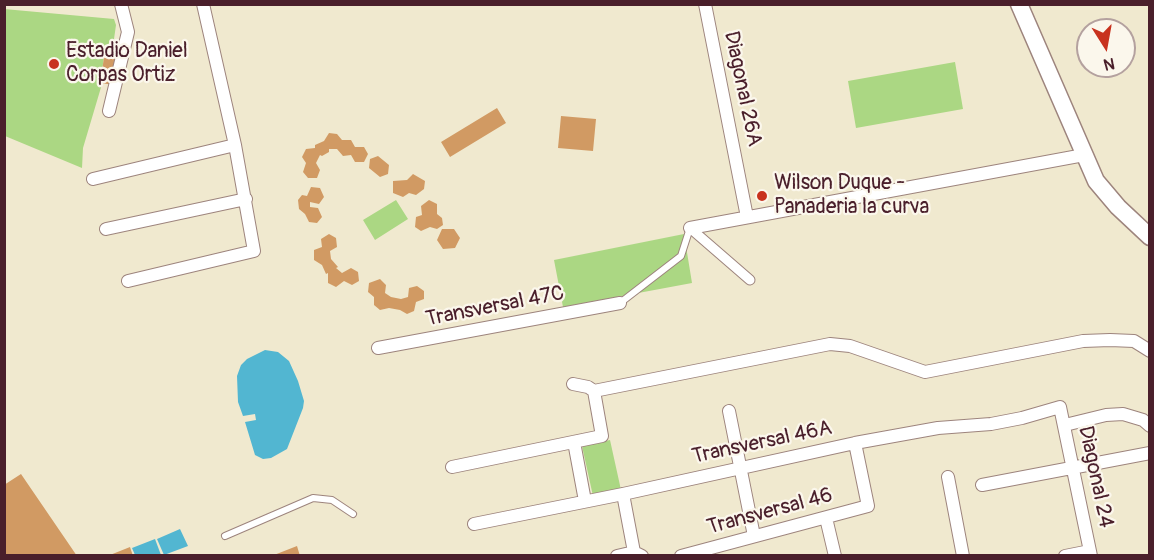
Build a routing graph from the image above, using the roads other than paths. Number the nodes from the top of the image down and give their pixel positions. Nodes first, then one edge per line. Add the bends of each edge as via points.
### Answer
1 (122, 4) edge
2 (203, 4) edge
3 (705, 4) edge
4 (1019, 4) edge
5 (109, 111) dead end
6 (236, 145) junction
7 (1084, 155) junction
8 (93, 179) dead end
9 (246, 199) junction
10 (747, 217) junction
11 (690, 228) junction
12 (106, 229) dead end
13 (1149, 237) edge
14 (750, 280) dead end
15 (128, 282) dead end
16 (620, 303) joint
17 (378, 348) dead end
18 (1149, 351) edge
19 (573, 384) dead end
20 (594, 391) junction
21 (1060, 407) joint
22 (729, 411) dead end
23 (1065, 425) junction
24 (1149, 426) edge
25 (574, 442) junction
26 (855, 443) junction
27 (1149, 453) edge
28 (452, 467) dead end
29 (740, 468) junction
30 (1074, 468) junction
31 (948, 477) dead end
32 (982, 485) dead end
33 (623, 494) junction
34 (585, 501) junction
35 (353, 514) dead end
36 (826, 518) junction
37 (474, 524) dead end
38 (225, 536) dead end
39 (753, 536) junction
40 (1090, 553) edge
41 (638, 554) edge
42 (617, 555) edge
43 (681, 555) edge
44 (835, 555) edge
45 (963, 555) edge
46 (1065, 555) edge

1 - 5 street via 128,32
2 - 6 street
3 - 10 street, Diagonal 26A
4 - 7 street
6 - 8 street
6 - 9 street
7 - 10 street
7 - 13 street via 1096,181
9 - 12 street
9 - 15 street via 254,251
10 - 11 street
11 - 14 street
11 - 16 lane via 681,256
16 - 17 street, Transversal 47C
18 - 20 street via 1134,341 1083,341 925,372 850,346 830,344
19 - 20 street
20 - 25 street via 602,436
21 - 23 street, Diagonal 24
21 - 26 street, Transversal 46A via 1001,422 938,428
22 - 29 street
23 - 24 street via 1123,414
23 - 30 street, Diagonal 24
25 - 28 street
25 - 34 street
26 - 29 street, Transversal 46A
26 - 36 street, Transversal 46 via 868,506
27 - 30 street
29 - 33 street, Transversal 46A
29 - 39 street
30 - 32 street
30 - 40 street, Diagonal 24
31 - 45 street
33 - 34 street, Transversal 46A
33 - 41 street
34 - 37 street, Transversal 46A
35 - 38 lane via 332,500 313,498
36 - 39 street, Transversal 46
36 - 44 street
39 - 43 street, Transversal 46
40 - 46 street
41 - 42 street

